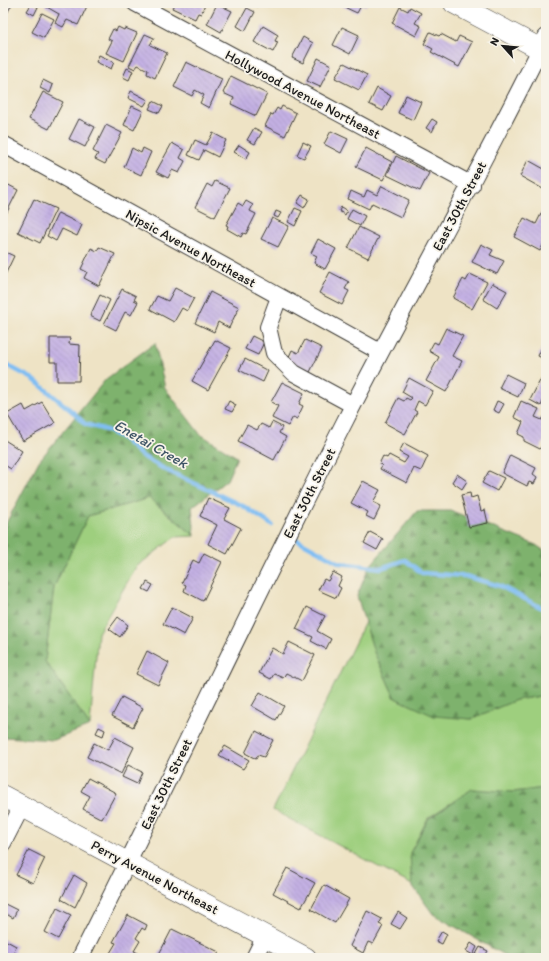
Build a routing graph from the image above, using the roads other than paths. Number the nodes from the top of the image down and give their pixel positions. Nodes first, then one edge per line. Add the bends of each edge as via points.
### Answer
1 (135, 3) edge
2 (454, 3) edge
3 (544, 46) edge
4 (3, 144) edge
5 (472, 184) junction
6 (279, 297) junction
7 (380, 352) junction
8 (353, 405) junction
9 (3, 796) edge
10 (22, 806) junction
11 (3, 843) edge
12 (128, 863) junction
13 (265, 936) junction
14 (83, 956) edge
15 (254, 958) edge
16 (306, 958) edge

1 - 5 street, Hollywood Avenue Northeast
2 - 3 main road
3 - 5 street, East 30th Street
4 - 6 street, Nipsic Avenue Northeast
5 - 7 street, East 30th Street
6 - 7 street, Nipsic Avenue Northeast
6 - 8 street via 268,327 274,352 294,373
7 - 8 street, East 30th Street
8 - 12 street, East 30th Street
9 - 10 main road, Perry Avenue Northeast
10 - 11 street
10 - 12 main road, Perry Avenue Northeast
12 - 13 main road, Perry Avenue Northeast
12 - 14 street, East 30th Street
13 - 15 street
13 - 16 main road, Perry Avenue Northeast

